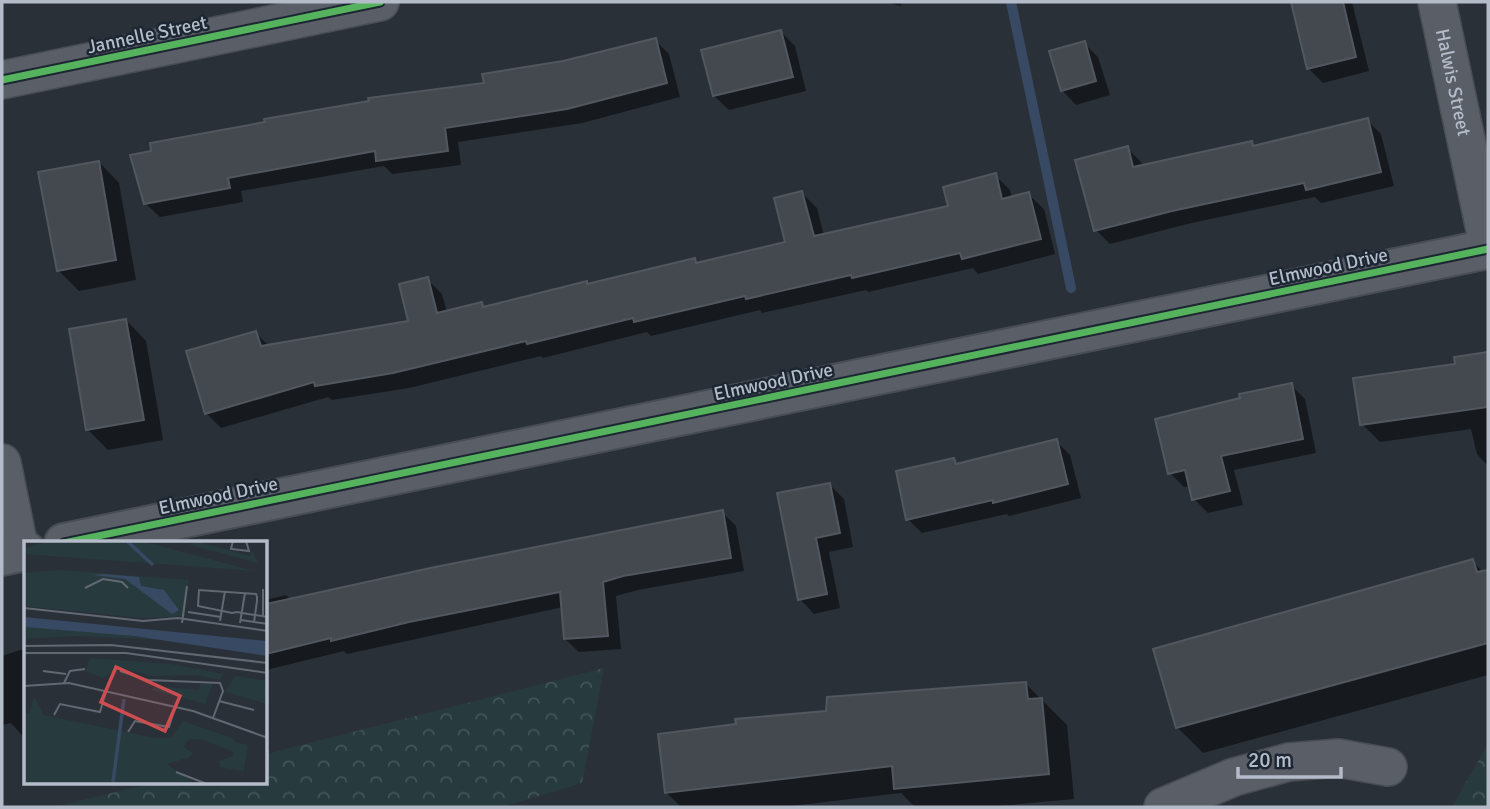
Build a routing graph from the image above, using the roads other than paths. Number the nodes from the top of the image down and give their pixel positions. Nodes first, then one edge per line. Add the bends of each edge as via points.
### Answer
1 (380, 2) edge
2 (1437, 2) edge
3 (2, 80) edge
4 (1488, 246) edge
5 (2, 463) edge
6 (74, 541) edge
7 (16, 553) edge
8 (1388, 767) dead end
9 (1163, 807) edge

1 - 3 street, Jannelle Street
2 - 4 street, Halwis Street
4 - 6 street, Elmwood Drive
5 - 7 street
8 - 9 street via 1338,758 1289,762 1234,777

